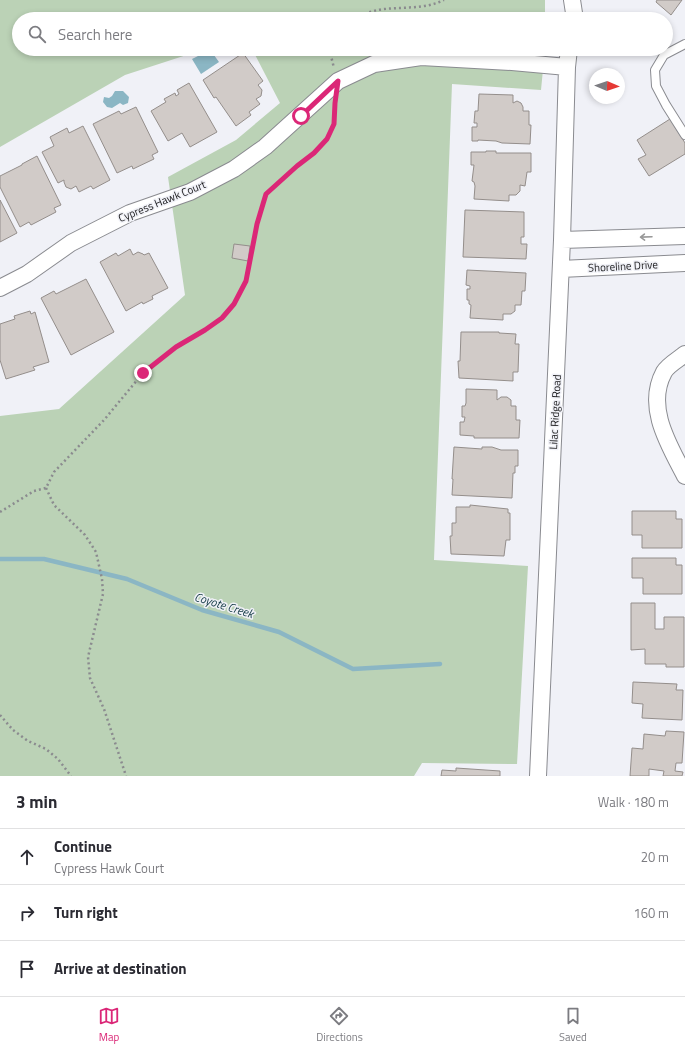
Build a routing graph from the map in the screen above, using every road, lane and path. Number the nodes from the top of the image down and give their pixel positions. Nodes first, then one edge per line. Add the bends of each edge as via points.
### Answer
1 (444, 0) edge
2 (572, 0) edge
3 (371, 12) edge
4 (574, 12) edge
5 (685, 44) edge
6 (673, 51) edge
7 (331, 56) edge
8 (568, 56) edge
9 (664, 56) edge
10 (567, 67) junction
11 (338, 81) junction
12 (685, 135) edge
13 (685, 236) edge
14 (562, 240) junction
15 (685, 264) edge
16 (561, 269) junction
17 (0, 288) edge
18 (685, 354) edge
19 (685, 476) edge
20 (46, 488) junction
21 (0, 512) edge
22 (0, 715) edge
23 (71, 776) edge
24 (126, 776) edge
25 (538, 776) edge

1 - 3 path via 416,8 381,9
2 - 4 street
5 - 6 lane
7 - 11 path
8 - 10 street, Lilac Ridge Road
9 - 12 lane via 655,70 656,86
10 - 11 street, Cypress Hawk Court via 421,57 374,64
10 - 14 street, Lilac Ridge Road
11 - 17 street, Cypress Hawk Court via 265,147 234,169 190,192 130,213 71,243 27,274
11 - 20 path via 334,124 327,139 266,194 257,224 246,281 234,304 222,318 176,347 143,373 104,420 54,472
13 -> 14 street
14 - 16 street, Lilac Ridge Road
15 - 16 street, Shoreline Drive
16 - 25 street, Lilac Ridge Road
18 - 19 street via 665,371 657,393 657,413 668,444
20 - 21 path via 34,491
20 - 24 path via 54,505 85,535 96,552 103,594 88,657 90,678 104,709
22 - 23 path via 13,730 58,758

